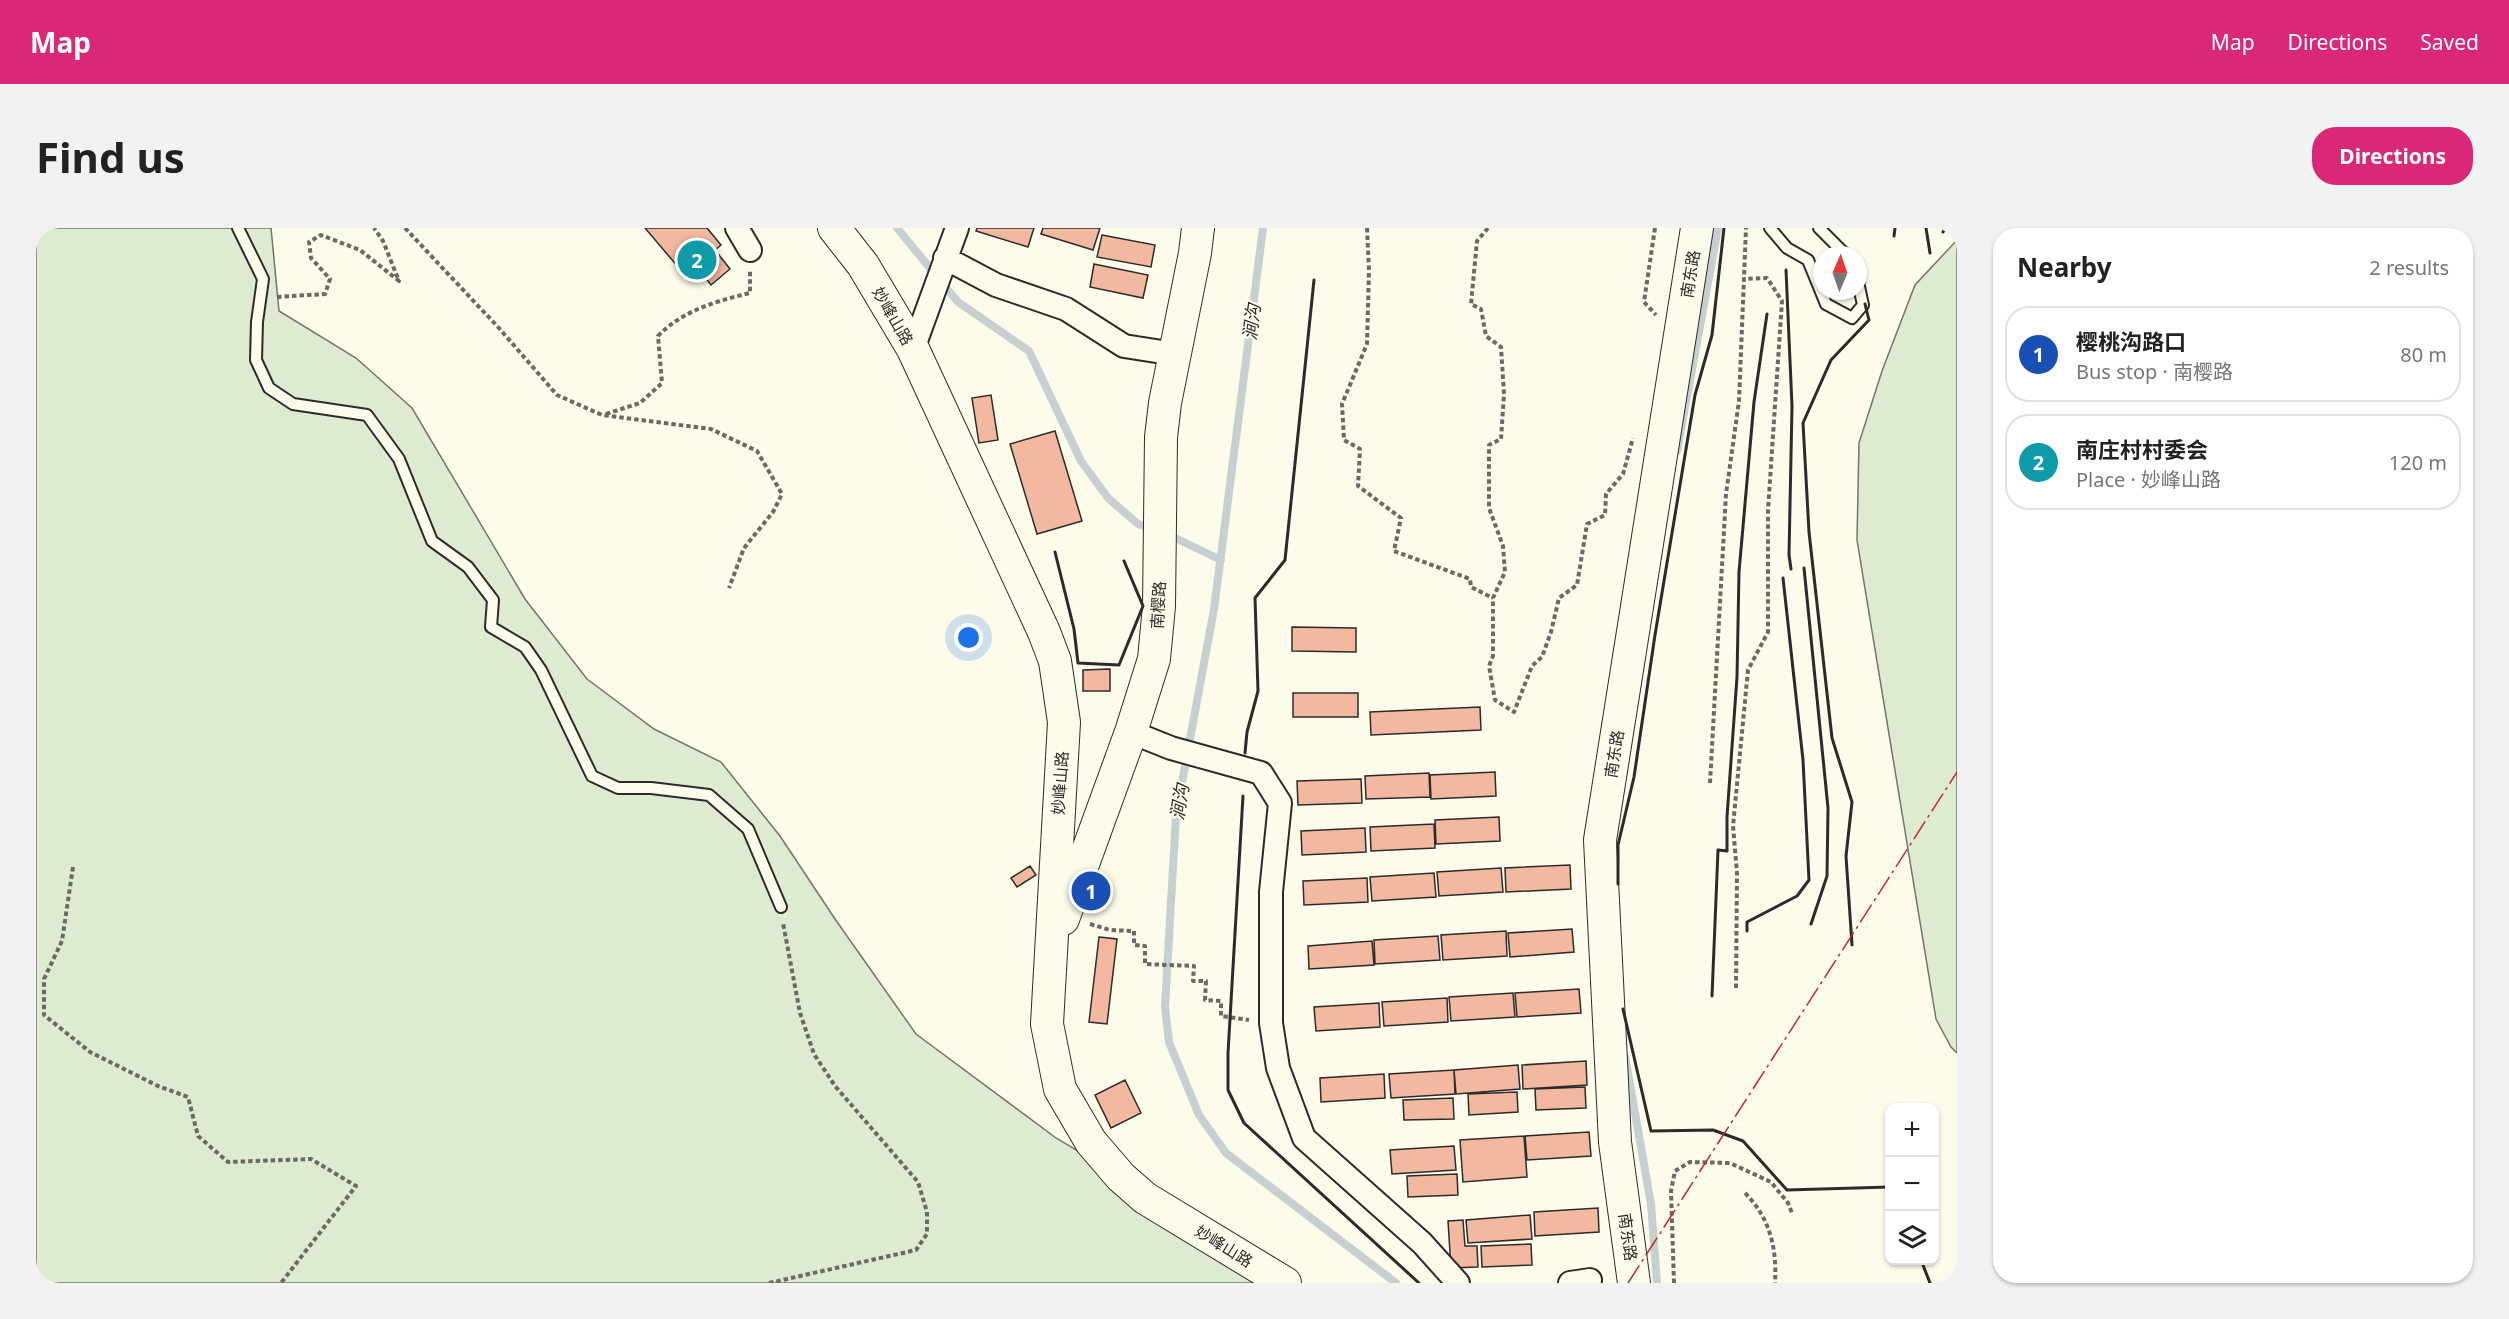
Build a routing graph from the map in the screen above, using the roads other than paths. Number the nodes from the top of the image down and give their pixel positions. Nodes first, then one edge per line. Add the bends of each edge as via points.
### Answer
1 (238, 228) edge
2 (737, 228) edge
3 (834, 228) edge
4 (957, 228) edge
5 (1197, 228) edge
6 (1697, 228) edge
7 (1770, 228) edge
8 (1819, 228) edge
9 (1837, 246) edge
10 (750, 250) road end
11 (944, 261) junction
12 (1813, 272) edge
13 (1824, 300) edge
14 (1862, 300) edge
15 (913, 349) junction
16 (1175, 354) junction
17 (1131, 732) junction
18 (781, 907) road end
19 (1049, 969) junction
20 (1285, 1283) edge
21 (1458, 1283) edge
22 (1634, 1283) edge

1 - 18 lane via 263,279 256,360 269,388 292,404 367,416 399,459 432,541 468,567 493,600 491,627 525,647 541,670 592,776 618,788 709,795 748,829
2 - 10 street
3 - 15 street, 妙峰山路 via 863,265
4 - 11 street
5 - 16 street, 南樱路
6 - 22 street, 南东路 via 1600,840 1615,1142
7 - 12 lane via 1787,248 1808,260
8 - 9 lane
11 - 15 street
11 - 16 street via 996,285 1066,309 1124,346
13 - 14 lane via 1852,318 1863,305
15 - 19 street, 妙峰山路 via 1055,661 1064,722
16 - 17 street, 南樱路 via 1162,426 1159,606 1154,659
17 - 19 street, 南樱路 via 1064,916
17 - 21 street via 1171,748 1261,773 1280,803 1271,892 1271,1023 1278,1068 1304,1138 1422,1243
19 - 20 street, 妙峰山路 via 1047,1024 1060,1089 1091,1142 1145,1198

